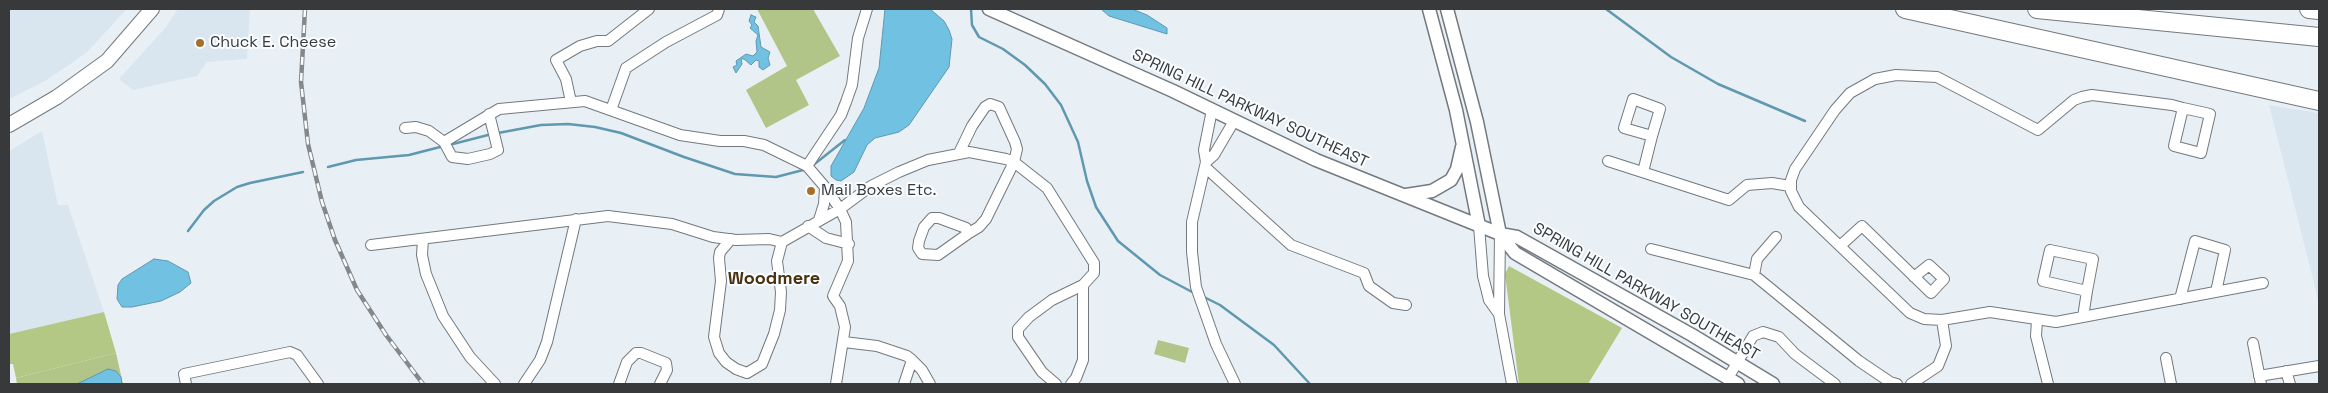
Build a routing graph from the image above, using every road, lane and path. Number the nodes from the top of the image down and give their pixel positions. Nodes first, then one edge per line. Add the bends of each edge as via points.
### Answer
1 (152, 9) edge
2 (649, 9) edge
3 (719, 9) edge
4 (867, 9) edge
5 (989, 9) edge
6 (1429, 9) edge
7 (1447, 9) edge
8 (1905, 9) edge
9 (2037, 9) edge
10 (2309, 9) edge
11 (2319, 10) edge
12 (2319, 37) edge
13 (2319, 101) edge
14 (572, 102) junction
15 (2183, 108) junction
16 (611, 110) junction
17 (1212, 110) junction
18 (489, 114) junction
19 (1234, 121) junction
20 (9, 125) edge
21 (405, 128) dead end
22 (1652, 136) dead end
23 (444, 142) junction
24 (1463, 143) junction
25 (958, 153) junction
26 (1608, 161) dead end
27 (1014, 162) junction
28 (1206, 164) junction
29 (806, 166) junction
30 (1642, 172) junction
31 (825, 186) junction
32 (1790, 186) junction
33 (1404, 195) junction
34 (840, 209) junction
35 (576, 219) junction
36 (819, 220) junction
37 (808, 226) junction
38 (1479, 226) junction
39 (969, 233) junction
40 (1500, 234) junction
41 (1776, 237) dead end
42 (423, 239) junction
43 (731, 239) junction
44 (782, 242) junction
45 (848, 244) junction
46 (371, 245) dead end
47 (1840, 246) junction
48 (1651, 249) dead end
49 (1754, 275) junction
50 (1914, 277) dead end
51 (2263, 283) dead end
52 (1083, 285) junction
53 (2087, 290) junction
54 (2216, 292) junction
55 (2180, 299) junction
56 (1406, 305) dead end
57 (1499, 314) junction
58 (2083, 317) junction
59 (1942, 320) junction
60 (2037, 320) junction
61 (844, 342) junction
62 (2253, 344) dead end
63 (2166, 358) dead end
64 (912, 360) junction
65 (1737, 362) junction
66 (2319, 366) edge
67 (2286, 372) junction
68 (185, 379) edge
69 (2260, 380) edge
70 (1733, 381) edge
71 (318, 384) edge
72 (494, 384) edge
73 (524, 384) edge
74 (619, 384) edge
75 (660, 384) edge
76 (836, 384) edge
77 (904, 384) edge
78 (930, 384) edge
79 (1056, 384) edge
80 (1071, 384) edge
81 (1235, 384) edge
82 (1512, 384) edge
83 (1773, 384) edge
84 (1835, 384) edge
85 (1897, 384) edge
86 (1911, 384) edge
87 (2048, 384) edge
88 (2171, 384) edge
89 (2290, 384) edge

1 - 20 main road via 95,71
2 - 14 street via 608,41 580,46 556,60 566,79
3 - 16 street via 716,14 626,68
4 - 29 street via 860,31 852,84 841,115
5 - 17 street, SPRING HILL PARKWAY SOUTHEAST
6 - 24 street
7 - 40 street via 1477,122
8 - 13 highway
9 - 12 highway
10 - 11 highway
14 - 16 street via 585,101
14 - 18 street via 499,109
15 - 15 street via 2210,114 2201,153 2174,146
15 - 32 street via 2092,95 2074,100 2038,130 1937,77 1884,77 1859,86 1843,101 1795,168
16 - 29 street via 680,135 764,146
17 - 19 street, SPRING HILL PARKWAY SOUTHEAST
17 - 28 street via 1204,150
18 - 23 street
18 - 23 street via 498,150 468,159 452,157
19 - 28 street
19 - 33 street, SPRING HILL PARKWAY SOUTHEAST via 1316,160
21 - 23 street via 428,131
22 - 30 street
24 - 33 street via 1451,180 1432,191
24 - 38 street
25 - 27 street via 969,152
25 - 27 street via 985,107 990,104 1002,112 1013,134 1017,149
25 - 34 street via 928,160 899,172
26 - 30 street
27 - 39 street via 986,219
27 - 52 street via 1047,188 1091,257 1094,273
28 - 56 street via 1291,245 1364,273 1369,286 1393,303
28 - 81 street via 1192,222 1196,287 1216,344
29 - 31 street
30 - 32 street via 1729,200 1747,185 1772,183
31 - 34 street
31 - 36 street
32 - 47 street via 1799,207
33 - 38 street, SPRING HILL PARKWAY SOUTHEAST
34 - 36 street
34 - 45 street via 846,222
35 - 42 street
35 - 43 street via 608,216 651,220
35 - 73 street via 547,342 540,360
36 - 37 street
37 - 44 street
37 - 45 street via 826,238
38 - 40 street, SPRING HILL PARKWAY SOUTHEAST
38 - 57 street via 1483,276 1489,300
39 - 39 street via 938,255 922,254 918,248 924,227 932,218 966,228
40 - 57 street
40 - 65 street, SPRING HILL PARKWAY SOUTHEAST via 1517,236
40 - 70 street, SPRING HILL PARKWAY SOUTHEAST via 1515,253
41 - 49 street via 1757,259
42 - 46 street
42 - 72 street via 426,274 444,316 480,370
43 - 44 street
43 - 44 street via 720,252 721,281 714,337 726,362 747,373 762,364 774,334 780,310 777,261
45 - 61 street via 848,262 833,296 840,306 846,327
47 - 50 street via 1862,226
47 - 59 street via 1910,312 1924,319
48 - 49 street
49 - 85 street via 1859,361
51 - 54 street
52 - 79 street via 1052,300 1018,329 1018,337 1042,372
52 - 80 street via 1083,360
53 - 53 street via 2093,259 2050,250 2043,281
53 - 58 street
54 - 55 street
54 - 55 street via 2225,250 2195,241
55 - 58 street
57 - 82 street
58 - 60 street via 2056,322
59 - 60 street via 1990,312
59 - 86 street via 1946,346 1938,366
60 - 87 street via 2036,336
61 - 64 street via 877,346
61 - 76 street
62 - 69 street
63 - 88 street
64 - 77 street
64 - 78 street
65 - 70 street
65 - 83 street, SPRING HILL PARKWAY SOUTHEAST
65 - 84 street via 1753,336 1768,333 1779,337 1795,354
66 - 67 street
67 - 69 street
67 - 89 street
68 - 71 street via 290,352 297,354
74 - 75 street via 626,362 641,353 666,363 667,370

